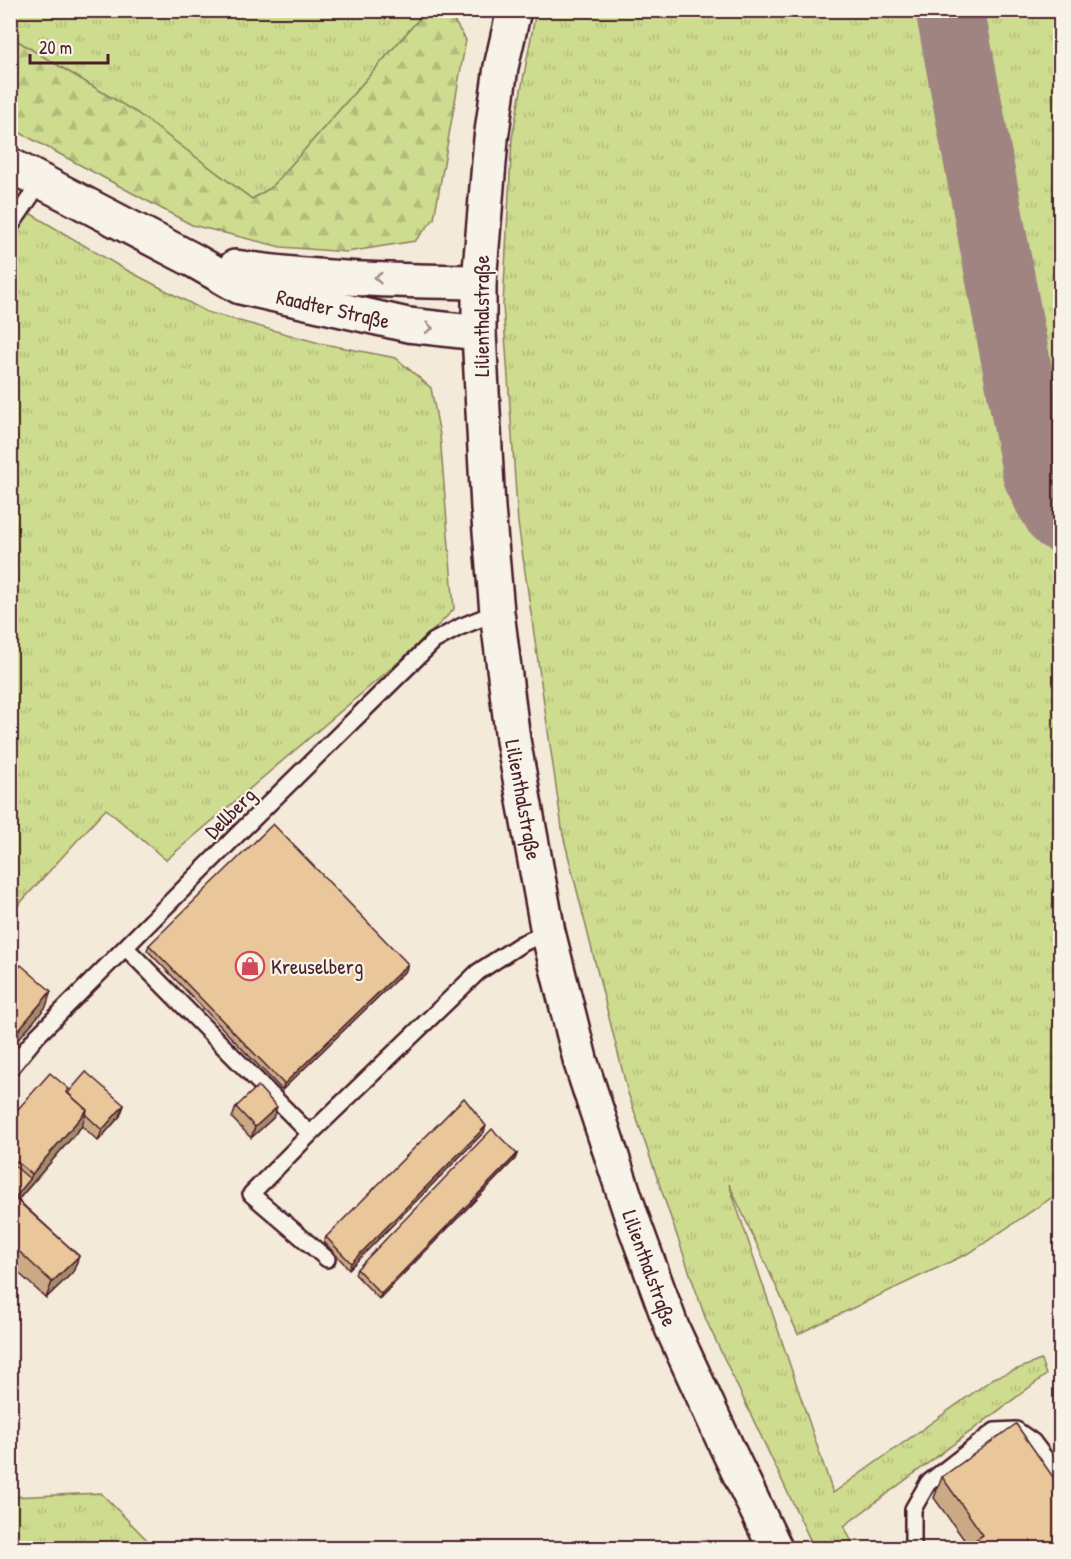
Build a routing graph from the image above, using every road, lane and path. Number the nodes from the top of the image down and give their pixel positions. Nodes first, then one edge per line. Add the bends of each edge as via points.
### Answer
1 (514, 10) edge
2 (10, 165) edge
3 (41, 181) junction
4 (10, 227) edge
5 (193, 260) junction
6 (478, 282) junction
7 (479, 333) junction
8 (497, 612) junction
9 (548, 932) junction
10 (126, 948) junction
11 (10, 1069) edge
12 (310, 1134) junction
13 (327, 1259) dead end
14 (1060, 1478) edge
15 (775, 1548) edge
16 (913, 1548) edge

1 - 6 main road, Lilienthalstraße via 501,67
2 - 3 main road, Raadter Straße
3 - 4 lane
3 - 5 main road, Raadter Straße
6 -> 5 main road, Raadter Straße via 265,271
5 -> 7 main road, Raadter Straße via 240,287 408,325
6 - 7 main road, Lilienthalstraße
7 - 8 main road, Lilienthalstraße
8 - 9 main road, Lilienthalstraße via 513,740
8 - 10 lane, Dellberg via 434,641
9 - 12 lane via 478,972
9 - 15 main road, Lilienthalstraße via 581,1063 672,1328
10 - 11 lane, Dellberg
10 - 12 lane
12 - 13 lane via 251,1194
14 - 16 lane via 1033,1442 1016,1430 995,1431 928,1483 913,1509

